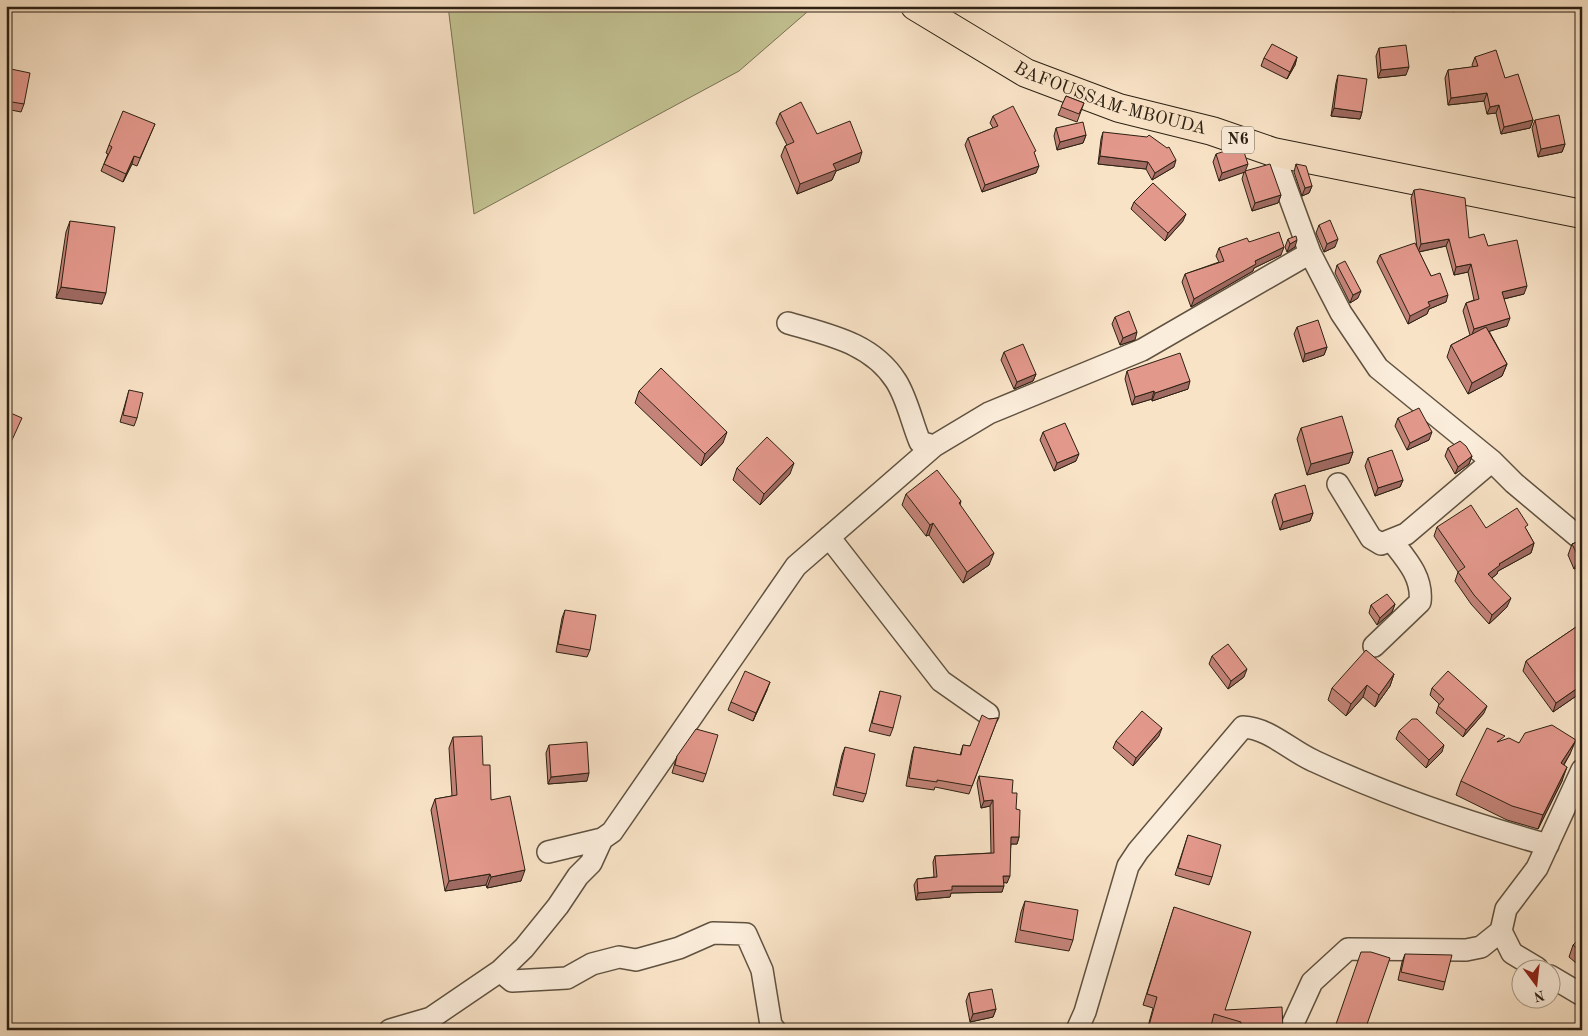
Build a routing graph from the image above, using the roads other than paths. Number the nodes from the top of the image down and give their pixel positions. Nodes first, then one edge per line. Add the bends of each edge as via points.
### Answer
1 (915, 6) edge
2 (1273, 152) junction
3 (1582, 214) edge
4 (1310, 253) junction
5 (788, 323) dead end
6 (934, 446) junction
7 (1492, 461) junction
8 (1338, 484) dead end
9 (829, 537) junction
10 (1582, 540) edge
11 (1392, 541) junction
12 (1374, 646) dead end
13 (988, 714) dead end
14 (1582, 770) edge
15 (602, 839) junction
16 (1548, 845) junction
17 (548, 852) dead end
18 (1501, 931) junction
19 (1520, 958) edge
20 (500, 972) junction
21 (1560, 982) edge
22 (1582, 995) edge
23 (390, 1030) edge
24 (775, 1030) edge
25 (1077, 1030) edge
26 (1290, 1030) edge

1 - 2 highway, BAFOUSSAM-MBOUDA / N6 via 1026,73 1119,108 1212,131
2 - 3 highway, BAFOUSSAM-MBOUDA / N6
2 - 4 street
4 - 6 street via 1142,350 990,413
4 - 7 street via 1341,313 1378,368
5 - 6 street via 848,341 876,356 897,382 920,442
6 - 9 street
7 - 10 street
7 - 11 street via 1406,534
8 - 11 street via 1371,538 1381,544
9 - 13 street via 941,681
9 - 15 street via 796,566 612,832
11 - 12 street via 1414,570 1422,590 1420,602
14 - 16 street
15 - 17 street
15 - 20 street via 590,862 558,906
16 - 18 street via 1538,868 1506,909
16 - 25 street via 1485,828 1390,792 1313,761 1255,728 1243,727 1128,866
18 - 19 street via 1512,953
18 - 26 street via 1482,948 1466,950 1348,949 1312,982
20 - 23 street via 430,1018
20 - 24 street via 512,981 566,978 592,964 619,956 636,960 679,948 713,933 746,934 762,970 771,1024
21 - 22 street

